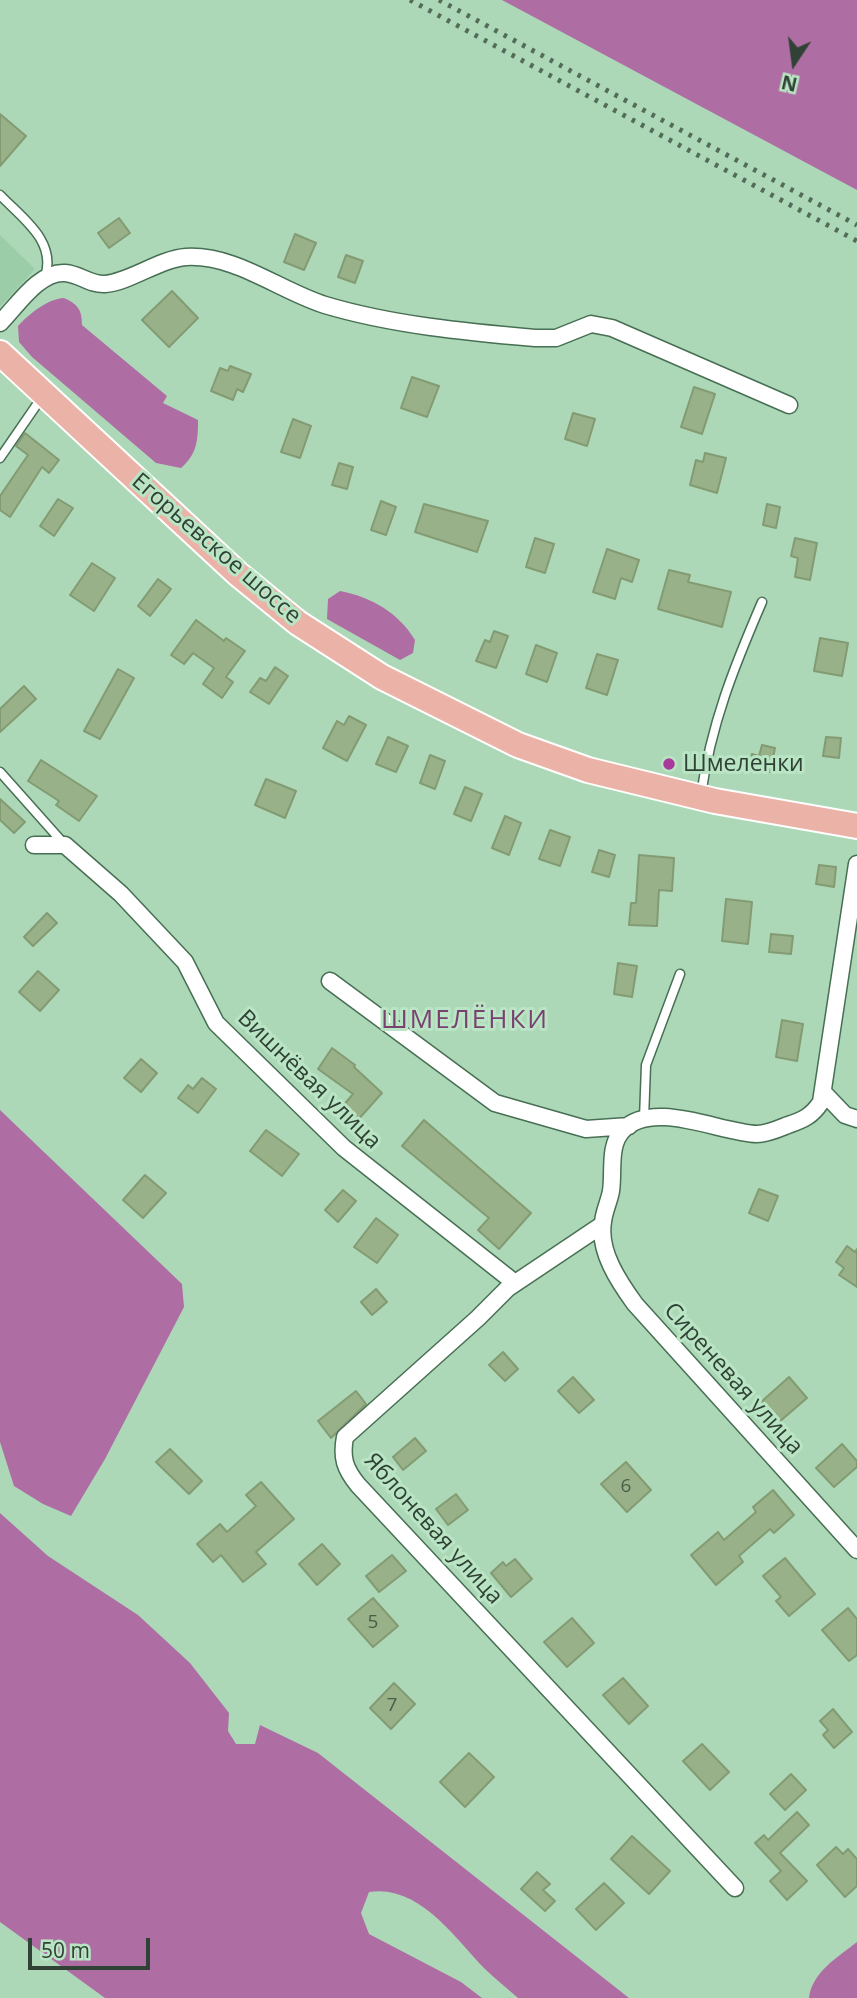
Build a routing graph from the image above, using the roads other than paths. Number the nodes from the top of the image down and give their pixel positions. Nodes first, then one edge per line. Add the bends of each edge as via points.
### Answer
1 (0, 195) edge
2 (45, 277) junction
3 (0, 323) edge
4 (0, 353) edge
5 (44, 394) junction
6 (789, 405) dead end
7 (0, 458) edge
8 (762, 602) dead end
9 (0, 772) edge
10 (700, 798) junction
11 (857, 826) edge
12 (34, 845) dead end
13 (65, 845) junction
14 (857, 864) edge
15 (680, 974) dead end
16 (330, 981) dead end
17 (823, 1092) junction
18 (857, 1119) edge
19 (636, 1122) junction
20 (602, 1225) junction
21 (515, 1283) junction
22 (857, 1550) edge
23 (735, 1888) dead end

1 - 2 lane via 46,243 49,264
2 - 3 street
2 - 6 street via 65,273 108,284 184,257 239,268 324,304 436,326 556,338 591,324 612,328
4 - 5 main road, Егорьевское шоссе
5 - 7 lane
5 - 10 main road, Егорьевское шоссе via 237,574 298,623 382,677 518,745 588,770
8 - 10 lane via 724,695 708,746
9 - 13 lane
10 - 11 main road, Егорьевское шоссе
12 - 13 street
13 - 21 street, Вишнёвая улица via 121,894 185,962 216,1023 344,1148
14 - 17 street
15 - 19 lane via 646,1065
16 - 19 street via 495,1102 586,1129
17 - 18 street via 845,1115
17 - 19 street via 813,1115 758,1134 686,1119
19 - 20 street via 622,1130 616,1145
20 - 21 street, Яблоневая улица
20 - 22 street, Сиреневая улица via 617,1280 635,1304
21 - 23 street, Яблоневая улица via 345,1437 342,1454 346,1470

